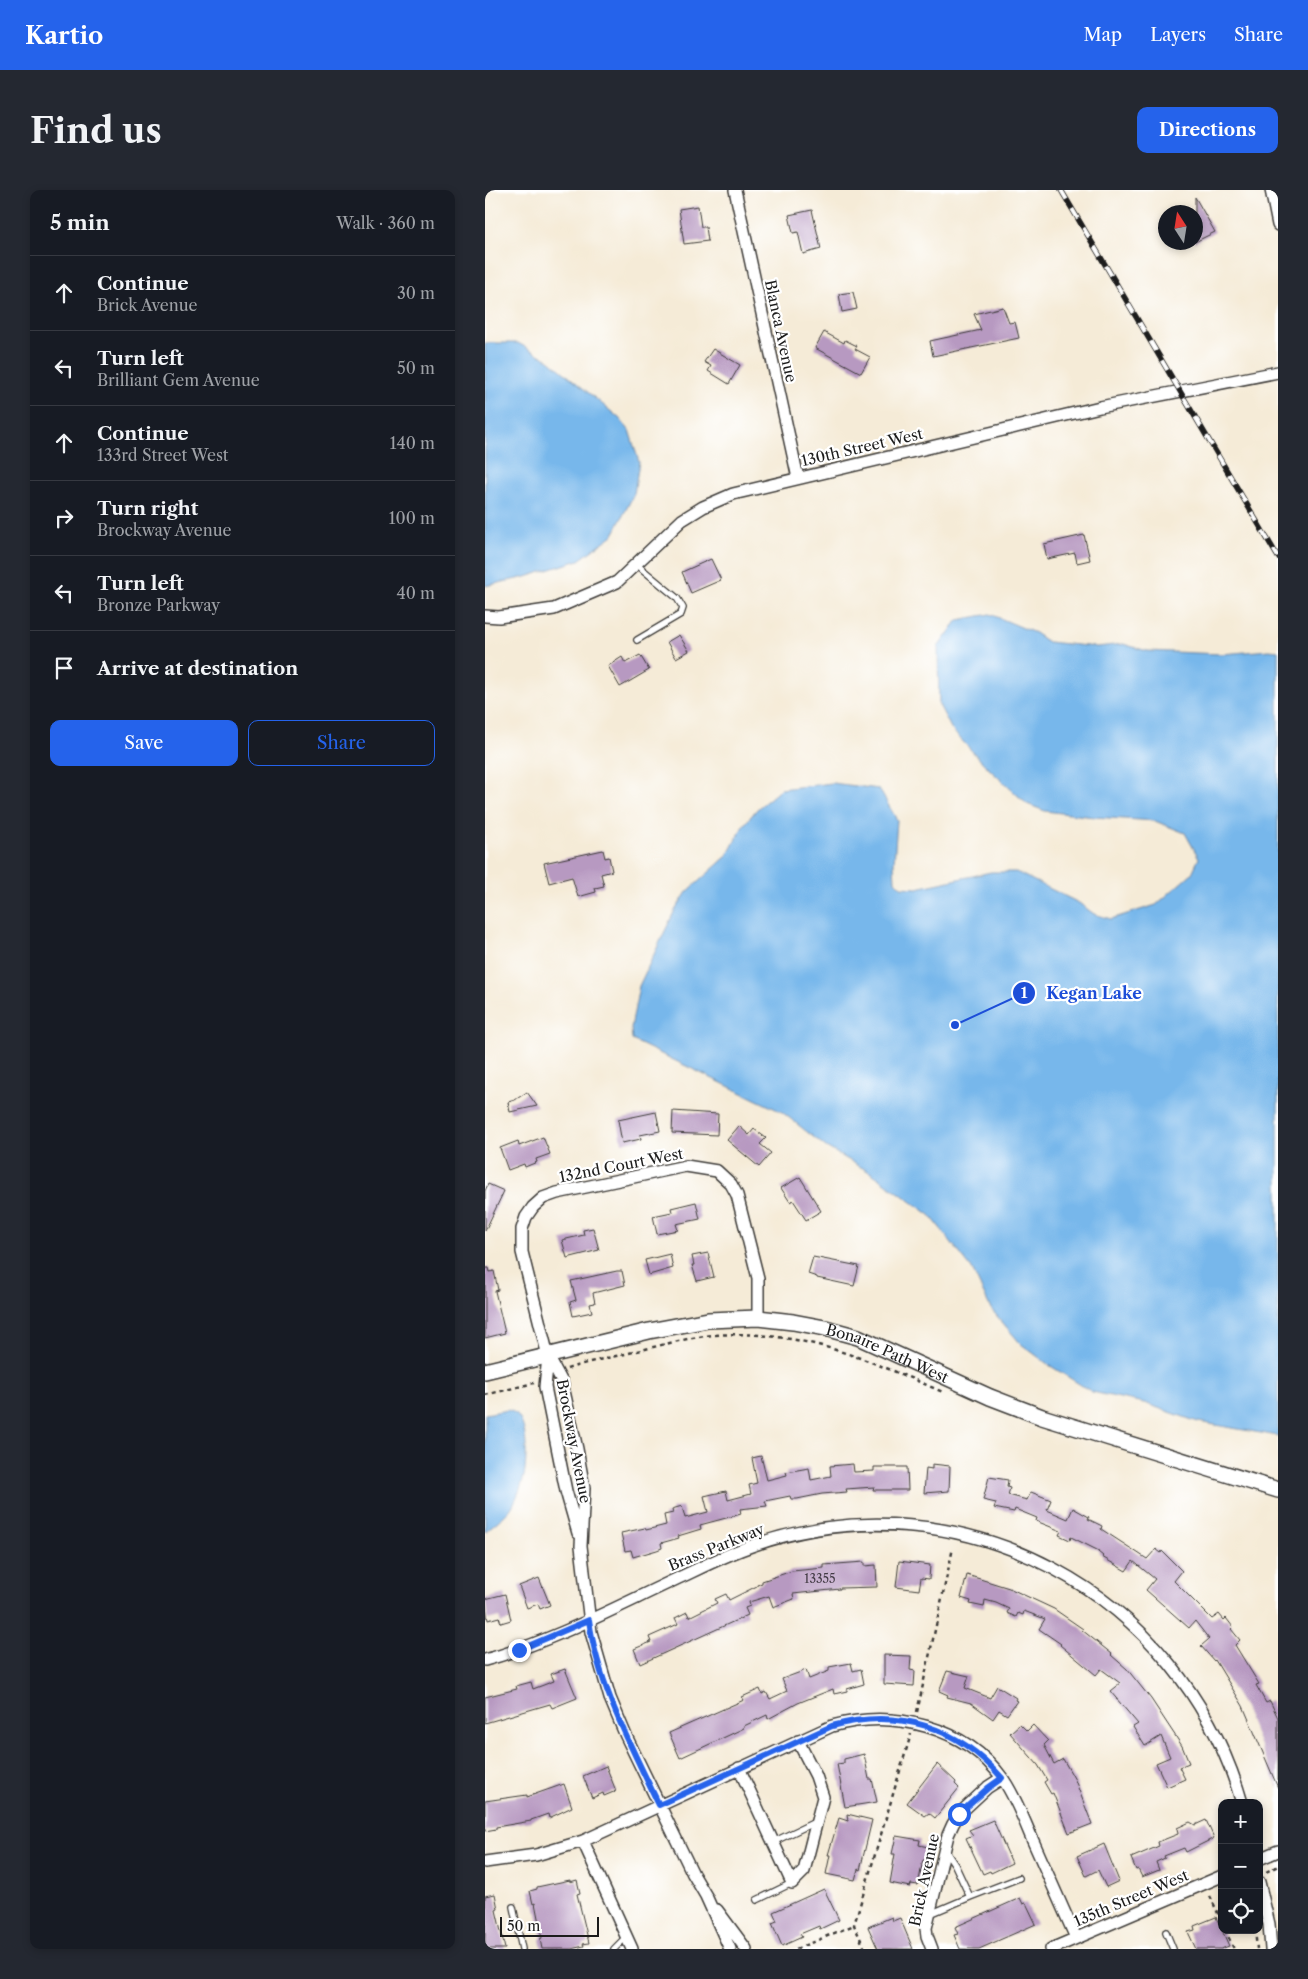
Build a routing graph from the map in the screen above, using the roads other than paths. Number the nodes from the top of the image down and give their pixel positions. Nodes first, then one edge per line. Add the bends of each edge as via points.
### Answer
1 (735, 190) edge
2 (1271, 190) edge
3 (1278, 225) edge
4 (1278, 372) edge
5 (798, 478) junction
6 (636, 564) junction
7 (485, 616) edge
8 (637, 640) dead end
9 (758, 1318) junction
10 (548, 1356) junction
11 (485, 1371) edge
12 (1278, 1490) edge
13 (581, 1546) junction
14 (589, 1620) junction
15 (485, 1660) edge
16 (798, 1741) junction
17 (739, 1768) junction
18 (1002, 1778) junction
19 (1241, 1799) edge
20 (659, 1805) junction
21 (817, 1821) junction
22 (583, 1841) junction
23 (773, 1842) junction
24 (945, 1850) junction
25 (1278, 1851) edge
26 (1263, 1857) edge
27 (485, 1862) edge
28 (1019, 1878) dead end
29 (1218, 1878) edge
30 (792, 1884) junction
31 (1261, 1889) edge
32 (706, 1896) junction
33 (970, 1897) junction
34 (757, 1900) dead end
35 (513, 1907) dead end
36 (929, 1915) junction
37 (1166, 1932) dead end
38 (626, 1937) junction
39 (1076, 1938) junction
40 (1273, 1945) edge
41 (522, 1949) edge
42 (614, 1949) edge
43 (632, 1949) edge
44 (729, 1949) edge
45 (746, 1949) edge
46 (932, 1949) edge
47 (1051, 1949) edge
48 (1173, 1949) edge

1 - 5 street, Blanca Avenue
2 - 3 street
4 - 5 street, 130th Street West via 1100,407
5 - 6 street, 130th Street West via 733,494 703,506 683,520
6 - 7 street, 130th Street West via 617,582 554,609
6 - 8 lane via 677,598 683,608 681,614
9 - 10 street, Bonaire Path West via 677,1325
9 - 10 street, 132nd Court West via 757,1278 737,1195 717,1171 686,1166 557,1193 533,1206 521,1229 522,1252
9 - 12 street, Bonaire Path West via 825,1328 858,1337 1042,1417
10 - 11 street, Bonaire Path West
10 - 13 street, Brockway Avenue via 545,1387
10 - 13 street, Brockway Avenue via 562,1382 584,1488
13 - 14 street, Brockway Avenue
14 - 15 street, Brass Parkway via 526,1647
14 - 19 street, Brass Parkway via 733,1553 787,1536 867,1525 919,1527 971,1537 1026,1554 1065,1574 1111,1606 1152,1643 1206,1714 1229,1761
14 - 20 street, Brockway Avenue via 610,1698
16 - 17 street
16 - 18 street via 832,1726 863,1719 888,1718 938,1730 966,1745
16 - 21 street via 823,1797
17 - 20 street
17 - 23 street
18 - 24 street, Brick Avenue via 959,1814 948,1835
18 - 39 street via 1021,1813
20 - 22 street
20 - 32 street, Brockway Avenue
21 - 23 lane
21 - 30 street via 804,1871
22 - 27 street via 536,1855
22 - 38 street
23 - 30 street
24 - 33 lane
24 - 36 street, Brick Avenue
25 - 26 street
28 - 33 lane
29 - 39 street, 135th Street West
30 - 34 lane
31 - 40 street
32 - 44 street, Brockway Avenue
32 - 45 street, Brockway Avenue
33 - 36 lane
35 - 41 lane
36 - 46 street, Brick Avenue via 926,1928
37 - 48 lane
38 - 42 lane
38 - 43 street
39 - 47 street, 135th Street West

